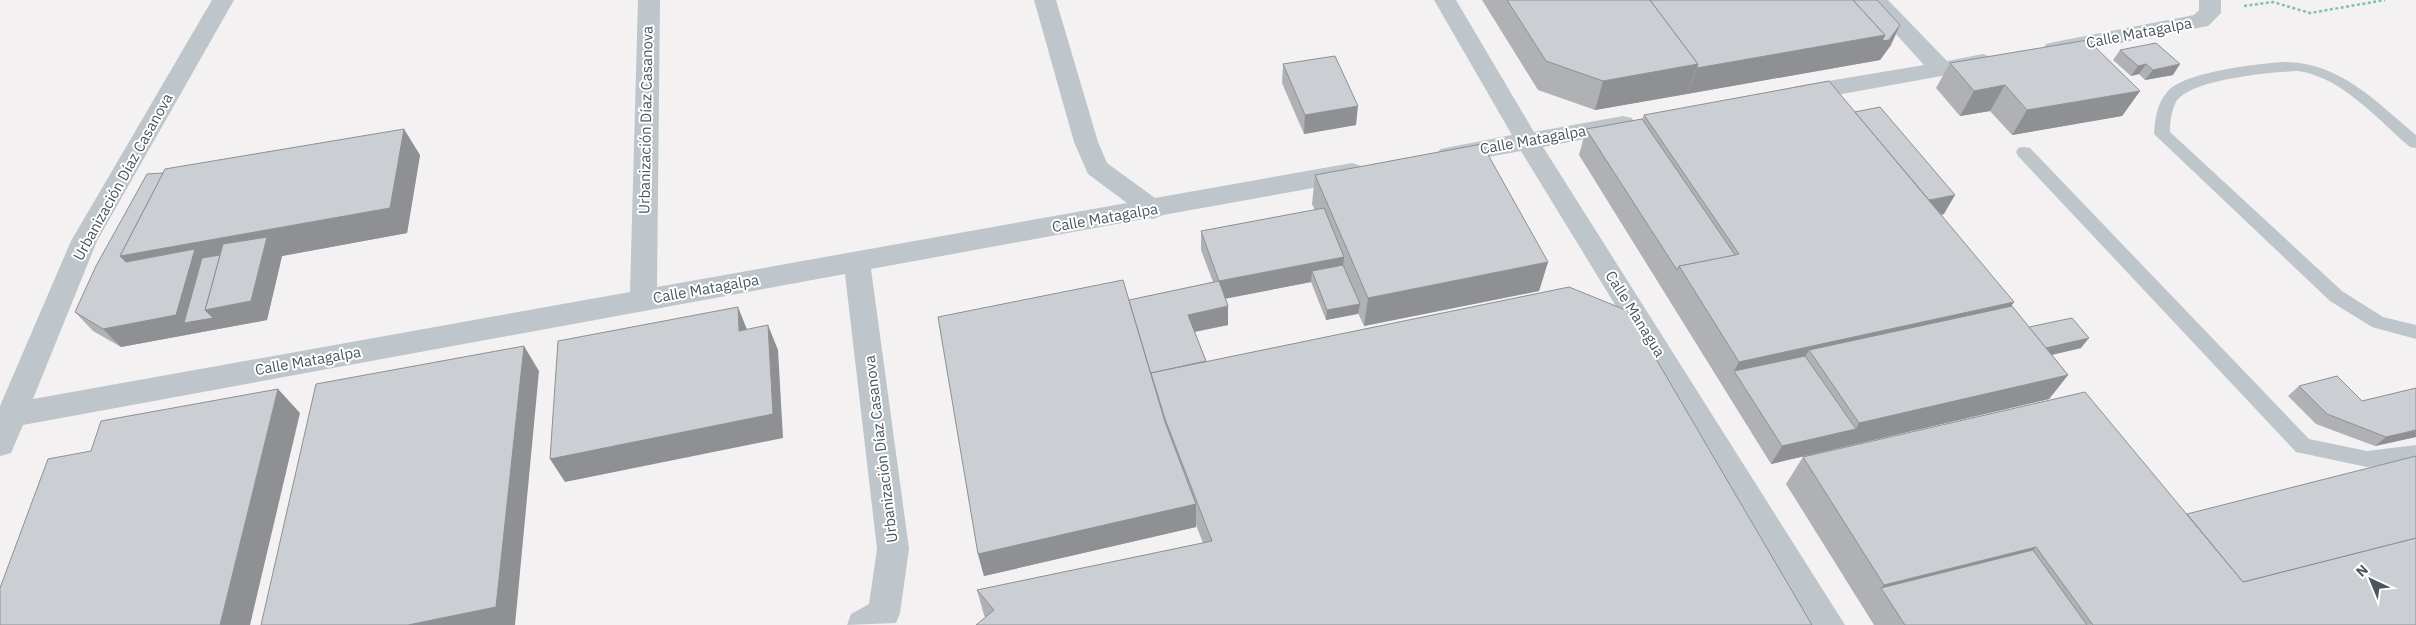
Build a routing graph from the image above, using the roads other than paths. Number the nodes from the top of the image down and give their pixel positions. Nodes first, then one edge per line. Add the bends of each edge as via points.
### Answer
1 (223, 0) edge
2 (649, 0) edge
3 (1045, 0) edge
4 (1445, 0) edge
5 (1876, 0) edge
6 (2207, 8) edge
7 (1942, 70) junction
8 (1773, 98) edge
9 (1649, 119) edge
10 (1527, 141) junction
11 (2416, 143) edge
12 (2024, 152) dead end
13 (1429, 159) edge
14 (1372, 169) edge
15 (1153, 210) junction
16 (858, 262) junction
17 (643, 300) junction
18 (2416, 332) edge
19 (10, 415) junction
20 (0, 444) edge
21 (2416, 453) edge
22 (863, 625) edge
23 (1829, 625) edge

1 - 19 street, Urbanización Díaz Casanova via 84,241
2 - 17 street, Urbanización Díaz Casanova
3 - 15 street via 1086,142 1097,168
4 - 10 street, Calle Managua
5 - 7 street
6 - 7 street, Calle Matagalpa via 2017,56
7 - 8 street, Calle Matagalpa
9 - 10 street, Calle Matagalpa
10 - 13 street, Calle Matagalpa
10 - 23 street, Calle Managua
11 - 18 lane via 2340,82 2308,68 2262,68 2216,77 2176,92 2163,111 2162,134 2336,296 2378,322
12 - 21 lane via 2303,446 2367,459
14 - 15 street, Calle Matagalpa
15 - 16 street, Calle Matagalpa
16 - 17 street, Calle Matagalpa
16 - 22 street, Urbanización Díaz Casanova via 893,548 884,613
17 - 19 street, Calle Matagalpa
19 - 20 street, Urbanización Díaz Casanova

